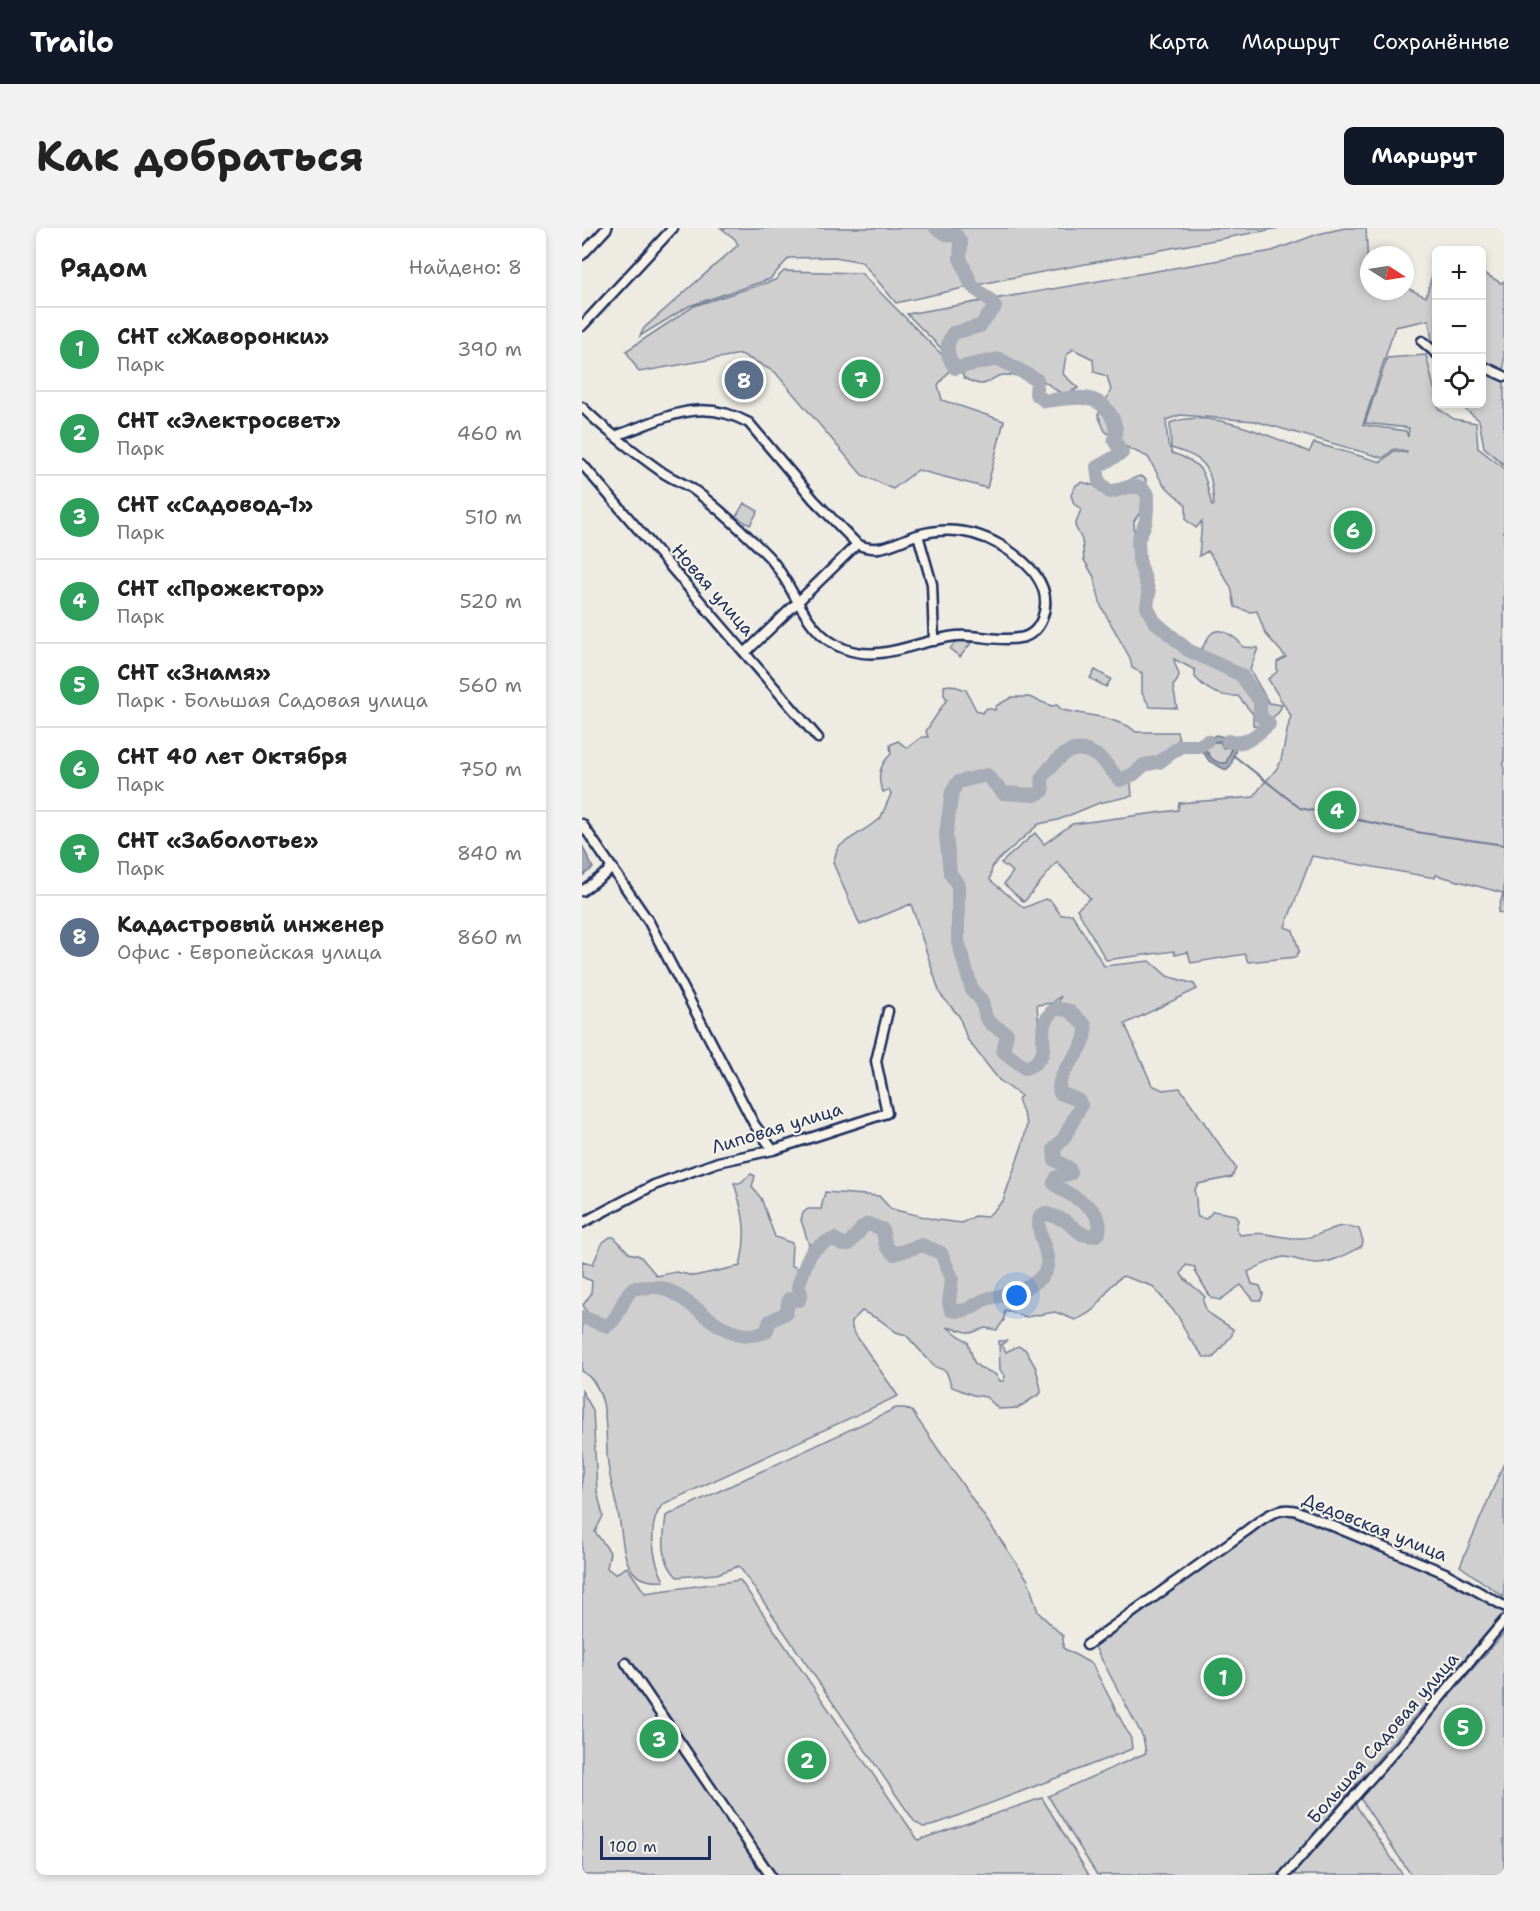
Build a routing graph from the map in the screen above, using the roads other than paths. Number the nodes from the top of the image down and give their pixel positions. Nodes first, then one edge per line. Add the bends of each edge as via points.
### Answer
1 (607, 228) edge
2 (673, 228) edge
3 (582, 255) edge
4 (582, 326) edge
5 (1422, 341) dead end
6 (1432, 350) edge
7 (1486, 368) edge
8 (1504, 376) edge
9 (582, 406) edge
10 (615, 436) junction
11 (582, 464) edge
12 (918, 535) junction
13 (857, 544) junction
14 (796, 602) junction
15 (934, 641) junction
16 (745, 652) junction
17 (818, 738) dead end
18 (582, 824) edge
19 (612, 868) junction
20 (582, 891) edge
21 (888, 1011) dead end
22 (773, 1150) junction
23 (582, 1223) edge
24 (1504, 1606) edge
25 (1504, 1621) edge
26 (1088, 1645) dead end
27 (626, 1663) dead end
28 (770, 1875) edge
29 (1285, 1875) edge

1 - 3 street
2 - 4 street
5 - 6 street
7 - 8 street
9 - 10 street
10 - 13 street via 690,411 712,409 737,416 750,423 814,500
10 - 14 street via 695,491 770,558
11 - 16 street, Новая улица
12 - 13 street via 877,549
12 - 15 street via 932,584
12 - 15 street via 968,532 996,543 1034,571 1046,594 1047,607 1030,635 956,636
13 - 14 street
14 - 15 street via 821,634 845,649 886,653
14 - 16 street
16 - 17 street, Новая улица
18 - 19 street
19 - 20 street
19 - 22 street via 649,921 754,1124
21 - 22 street, Липовая улица via 876,1061 887,1113
22 - 23 street, Липовая улица via 718,1162 654,1185
24 - 26 street, Дедовская улица via 1444,1573 1302,1513 1285,1510 1269,1515
25 - 29 street, Большая Садовая улица
27 - 28 street

